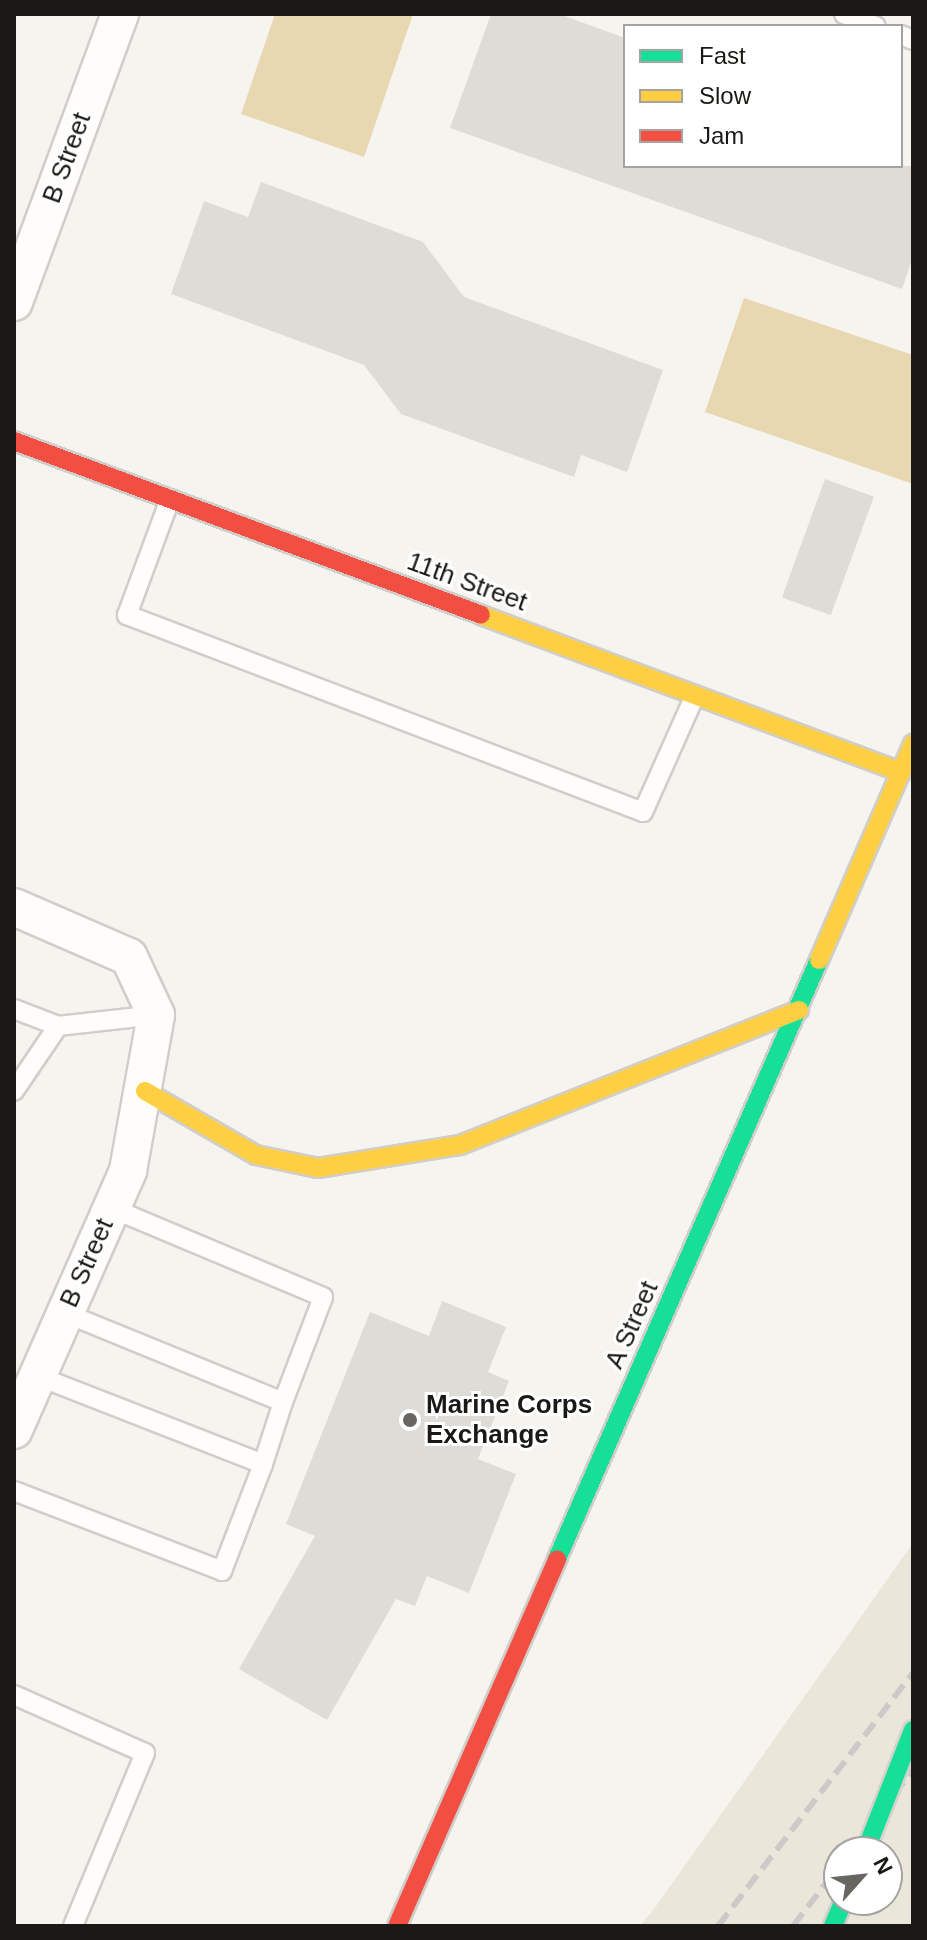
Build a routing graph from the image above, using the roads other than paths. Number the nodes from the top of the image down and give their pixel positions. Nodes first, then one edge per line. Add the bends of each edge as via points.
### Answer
1 (120, 14) edge
2 (844, 14) edge
3 (871, 24) edge
4 (14, 302) edge
5 (14, 441) edge
6 (170, 499) junction
7 (695, 695) junction
8 (913, 744) edge
9 (902, 772) junction
10 (14, 907) edge
11 (14, 1009) edge
12 (799, 1010) junction
13 (156, 1015) junction
14 (58, 1026) junction
15 (14, 1091) edge
16 (145, 1091) junction
17 (111, 1208) junction
18 (65, 1313) junction
19 (37, 1376) junction
20 (283, 1402) junction
21 (14, 1430) edge
22 (263, 1464) junction
23 (14, 1491) edge
24 (14, 1695) edge
25 (913, 1730) edge
26 (871, 1836) edge
27 (73, 1926) edge
28 (397, 1926) edge

1 - 4 street, B Street
2 - 3 lane
5 - 6 main road, 11th Street
6 - 7 main road, 11th Street
6 - 7 lane via 127,615 643,812
7 - 9 main road, 11th Street
8 - 9 main road, A Street
9 - 12 main road, A Street
10 - 13 street via 129,957
11 - 14 lane
12 - 16 main road via 460,1145 318,1168 256,1155
12 - 28 main road, A Street
13 - 14 lane
13 - 16 street, B Street
14 - 15 lane
16 - 17 street, B Street via 128,1171
17 - 18 street, B Street
17 - 20 lane via 323,1297
18 - 19 street, B Street
18 - 20 lane
19 - 21 street, B Street
19 - 22 lane
20 - 22 lane
22 - 23 lane via 222,1571
24 - 27 lane via 145,1753
25 - 26 main road, bridge

